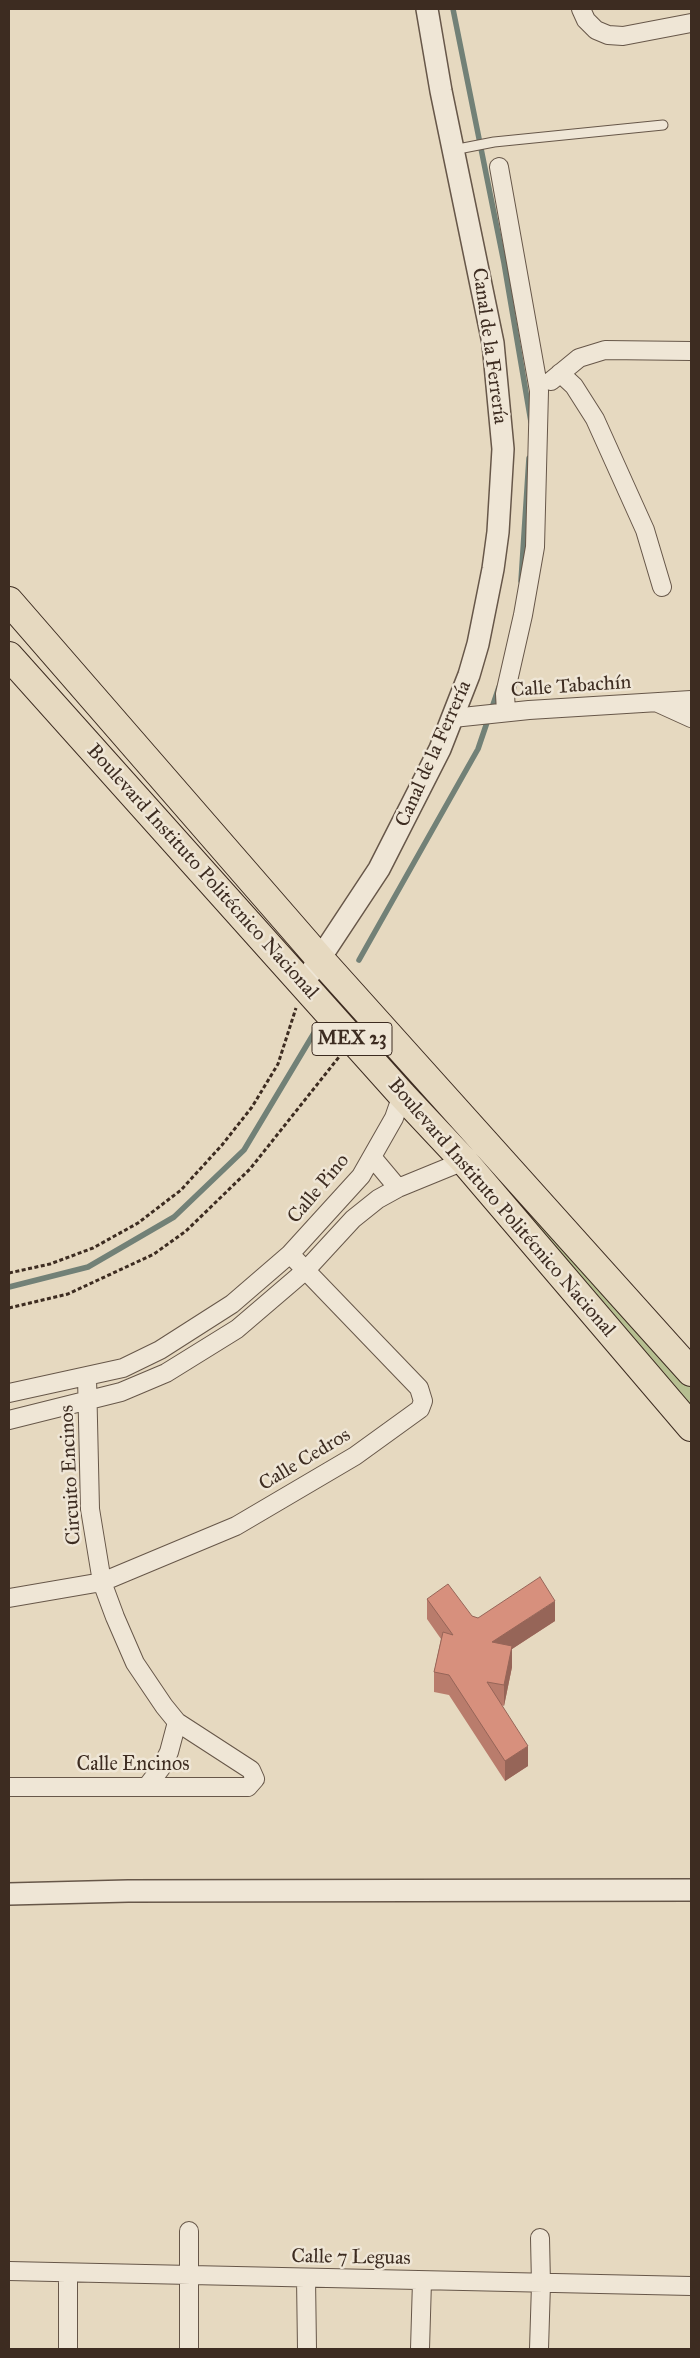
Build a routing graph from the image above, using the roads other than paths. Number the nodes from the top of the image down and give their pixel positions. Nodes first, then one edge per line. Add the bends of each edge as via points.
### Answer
1 (427, 9) edge
2 (581, 9) edge
3 (691, 23) edge
4 (663, 124) dead end
5 (460, 148) junction
6 (499, 167) dead end
7 (691, 351) edge
8 (560, 373) junction
9 (539, 391) junction
10 (662, 587) dead end
11 (9, 601) edge
12 (9, 656) edge
13 (691, 700) edge
14 (657, 702) junction
15 (495, 713) junction
16 (453, 718) junction
17 (691, 718) edge
18 (321, 960) junction
19 (303, 984) junction
20 (402, 1095) junction
21 (488, 1148) junction
22 (372, 1157) junction
23 (464, 1161) junction
24 (398, 1188) junction
25 (340, 1201) junction
26 (353, 1219) junction
27 (290, 1254) junction
28 (306, 1270) junction
29 (691, 1372) edge
30 (87, 1377) junction
31 (9, 1394) edge
32 (89, 1400) junction
33 (9, 1420) edge
34 (691, 1427) edge
35 (102, 1582) junction
36 (9, 1598) edge
37 (177, 1722) junction
38 (255, 1779) joint
39 (148, 1785) junction
40 (9, 1787) edge
41 (691, 1890) edge
42 (9, 1894) edge
43 (189, 2230) dead end
44 (540, 2238) dead end
45 (9, 2271) edge
46 (68, 2273) junction
47 (190, 2275) junction
48 (306, 2278) junction
49 (422, 2281) junction
50 (541, 2284) junction
51 (691, 2286) edge
52 (68, 2349) edge
53 (189, 2349) edge
54 (307, 2349) edge
55 (420, 2349) edge
56 (539, 2349) edge

1 - 5 street, Canal de la Ferrería via 441,91
2 - 3 street via 596,30 608,35 623,36
4 - 5 lane
5 - 16 street, Canal de la Ferrería via 493,343 503,449 502,493 493,569 470,675
6 - 9 street
7 - 8 street via 605,350 579,358
8 - 9 street
8 - 10 street via 574,386 595,419 645,530
9 - 15 street via 535,547 505,694
11 - 18 main road, Boulevard Instituto Politécnico Nacional / MEX 23
12 - 19 main road, Boulevard Instituto Politécnico Nacional / MEX 23
13 - 14 street, Calle Tabachín
14 - 15 street, Calle Tabachín
14 - 17 street
15 - 16 street, Calle Tabachín
16 - 18 street, Canal de la Ferrería via 416,800 379,869
18 - 19 street, Canal de la Ferrería
18 - 21 main road, Boulevard Instituto Politécnico Nacional / MEX 23
19 - 20 main road, Boulevard Instituto Politécnico Nacional / MEX 23
20 - 22 street, Calle Pino via 394,1118
20 - 23 main road, Boulevard Instituto Politécnico Nacional / MEX 23
21 - 23 main road
21 - 29 main road, Boulevard Instituto Politécnico Nacional / MEX 23
22 - 24 street
22 - 25 street, Calle Pino
23 - 24 street
23 - 34 main road, Boulevard Instituto Politécnico Nacional / MEX 23
24 - 26 street
25 - 26 street
25 - 27 street, Calle Pino
26 - 28 street
27 - 28 street, Calle Cedros
27 - 30 street, Calle Pino via 232,1304 193,1331 123,1368
28 - 32 street via 237,1328 200,1353 166,1373 122,1392
28 - 35 street, Calle Cedros via 419,1388 423,1401 420,1409 355,1456 236,1526
30 - 31 street, Calle Pino
30 - 32 street, Circuito Encinos
32 - 33 street
32 - 35 street, Circuito Encinos via 90,1509
35 - 36 street, Calle Cedros
35 - 37 street, Circuito Encinos via 135,1663
37 - 38 street, Circuito Encinos via 251,1770
37 - 39 street via 169,1752
38 - 39 street, Calle Encinos via 248,1787
39 - 40 street, Calle Encinos
41 - 42 street
43 - 47 street
44 - 50 street
45 - 46 street, Calle 7 Leguas
46 - 47 street, Calle 7 Leguas
46 - 52 street
47 - 48 street, Calle 7 Leguas
47 - 53 street
48 - 49 street, Calle 7 Leguas
48 - 54 street
49 - 50 street, Calle 7 Leguas
49 - 55 street
50 - 51 street, Calle 7 Leguas
50 - 56 street

